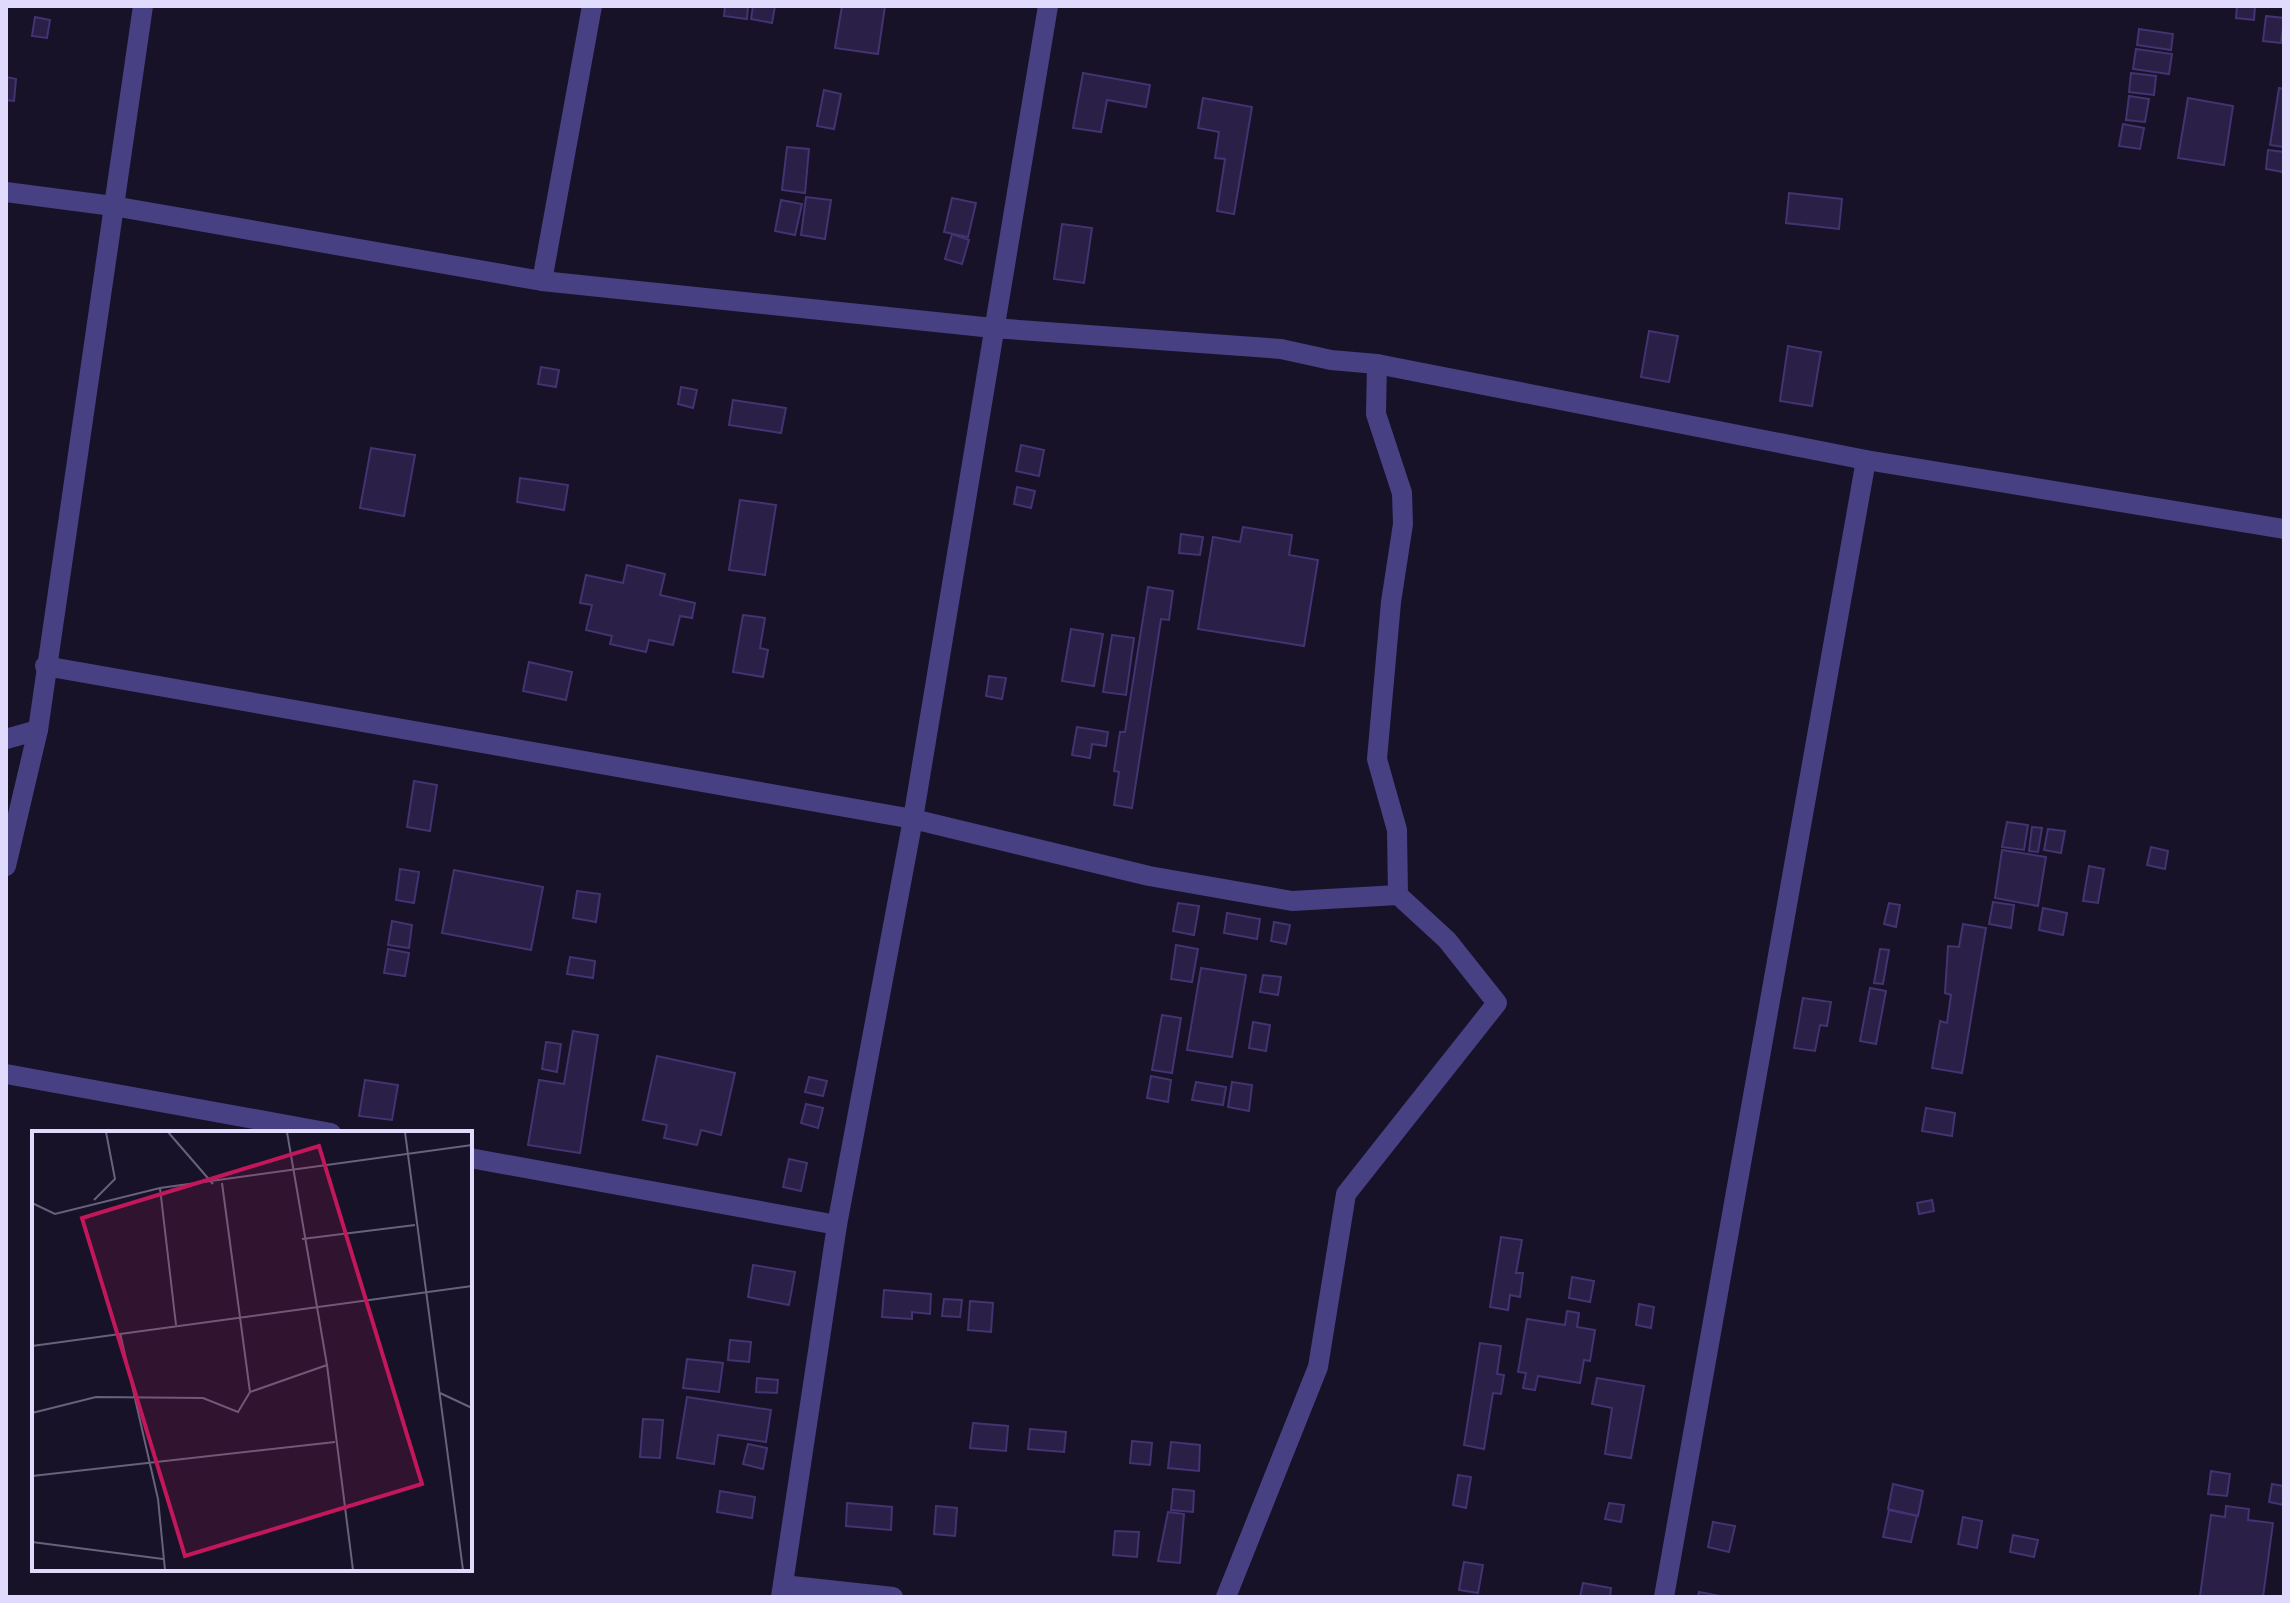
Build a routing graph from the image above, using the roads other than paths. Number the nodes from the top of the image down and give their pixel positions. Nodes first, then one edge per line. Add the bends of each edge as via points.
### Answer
1 (143, 6) edge
2 (592, 6) edge
3 (1048, 6) edge
4 (6, 192) edge
5 (113, 206) junction
6 (542, 281) junction
7 (993, 328) junction
8 (1377, 364) junction
9 (1866, 460) junction
10 (2284, 529) edge
11 (45, 666) junction
12 (38, 730) junction
13 (6, 739) edge
14 (913, 819) junction
15 (6, 866) edge
16 (1398, 895) junction
17 (6, 1074) edge
18 (320, 1131) edge
19 (472, 1158) edge
20 (837, 1225) junction
21 (782, 1591) edge
22 (893, 1597) edge
23 (1226, 1597) edge
24 (1664, 1597) edge

1 - 5 street
2 - 6 street
3 - 7 street
4 - 5 street
5 - 6 street
5 - 11 street
6 - 7 street
7 - 8 street via 1281,349
7 - 14 street
8 - 9 street
8 - 16 street via 1376,414 1402,493 1377,759 1397,830
9 - 10 street
9 - 24 street
11 - 12 street
11 - 14 street
12 - 13 street
12 - 15 street
14 - 16 street via 1149,876 1292,901
14 - 20 street
16 - 23 street via 1447,940 1497,1003 1346,1194 1318,1367
17 - 18 street
19 - 20 street
20 - 21 street
21 - 22 street

